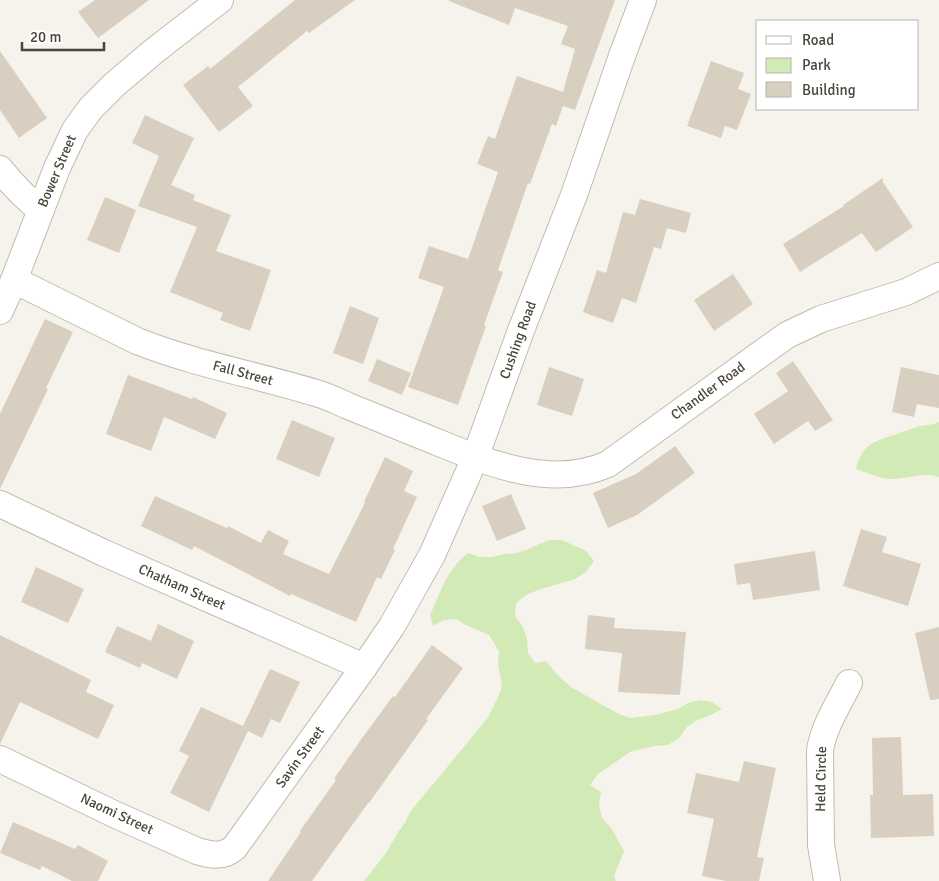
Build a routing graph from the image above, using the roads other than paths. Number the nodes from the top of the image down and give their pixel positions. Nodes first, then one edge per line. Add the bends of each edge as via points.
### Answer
1 (220, 0) edge
2 (643, 0) edge
3 (190, 9) edge
4 (0, 169) edge
5 (41, 210) junction
6 (939, 276) edge
7 (14, 280) junction
8 (0, 311) edge
9 (475, 458) junction
10 (0, 504) edge
11 (364, 667) junction
12 (849, 683) dead end
13 (0, 759) edge
14 (235, 847) joint
15 (827, 881) edge

1 - 3 street, Bower Street
2 - 9 street, Cushing Road
3 - 5 street, Bower Street via 154,51 114,85 74,130
4 - 5 street via 28,201
5 - 7 street, Bower Street
6 - 9 street, Chandler Road via 906,292 836,314 787,335 614,460 594,469 576,473 527,472
7 - 8 street, Bower Street
7 - 9 street, Fall Street via 150,346 318,393
9 - 11 street, Cushing Road via 432,555
10 - 11 street, Chatham Street
11 - 14 street, Savin Street
12 - 15 street, Held Circle via 828,722 820,750 821,845
13 - 14 street, Naomi Street via 197,851 223,854

